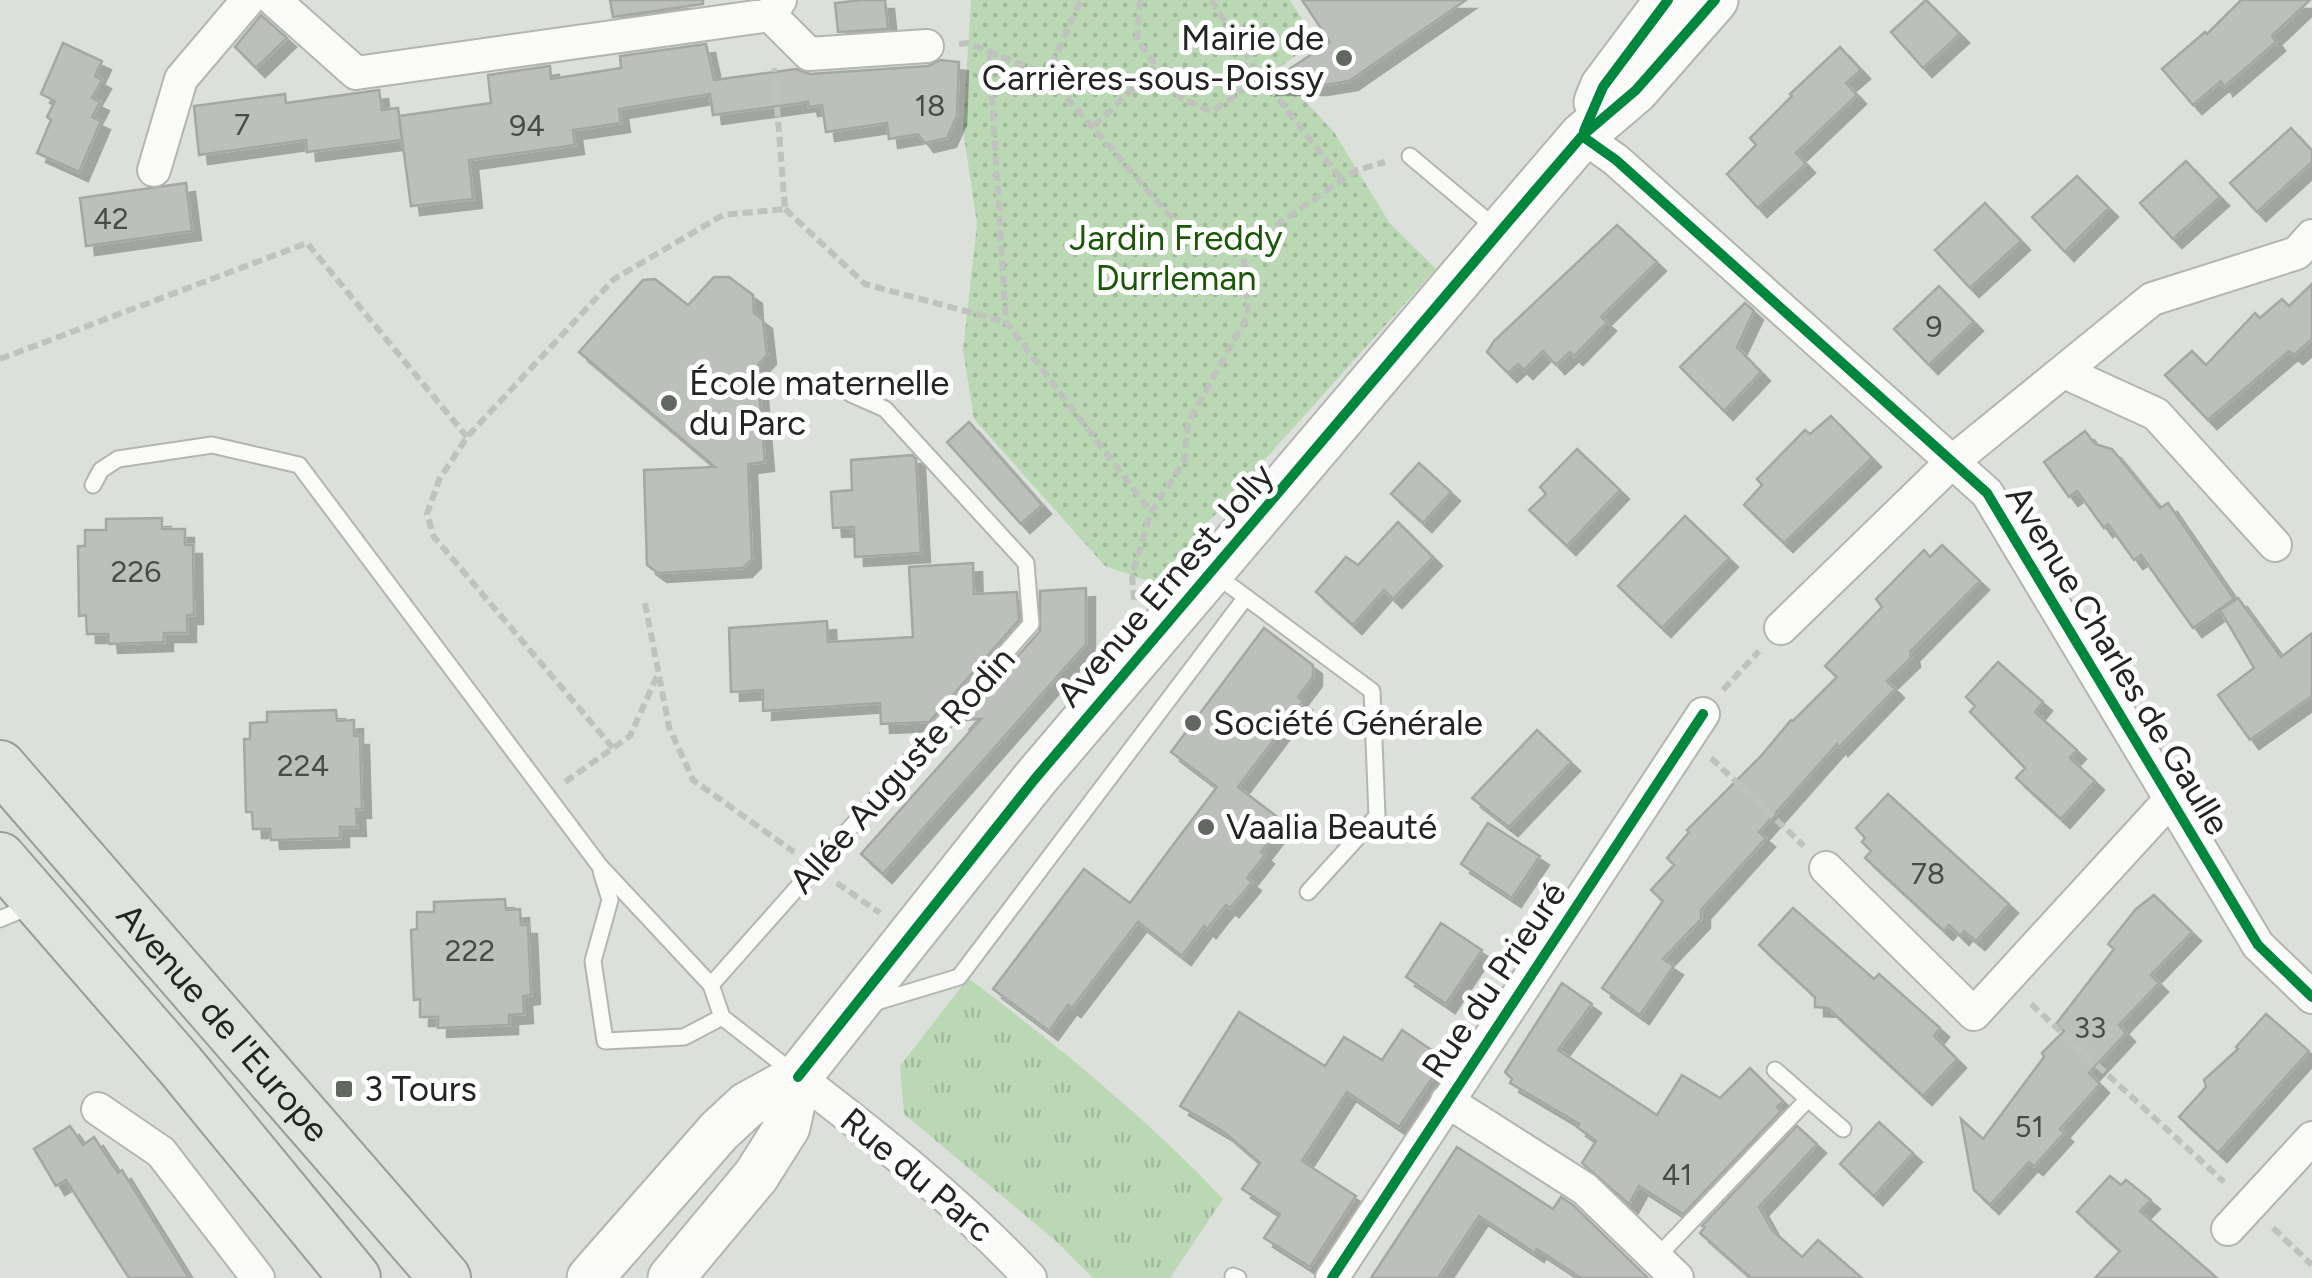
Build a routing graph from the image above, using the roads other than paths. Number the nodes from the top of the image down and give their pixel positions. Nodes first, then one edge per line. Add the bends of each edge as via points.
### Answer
1 (248, 0) edge
2 (274, 0) edge
3 (1668, 0) edge
4 (1714, 0) edge
5 (774, 8) edge
6 (928, 46) dead end
7 (1582, 136) junction
8 (1410, 156) dead end
9 (154, 170) dead end
10 (1500, 232) junction
11 (2307, 253) edge
12 (2064, 372) junction
13 (850, 394) dead end
14 (1953, 462) junction
15 (93, 485) dead end
16 (2275, 544) dead end
17 (1229, 585) junction
18 (1781, 628) road end
19 (1696, 726) road end
20 (0, 766) edge
21 (2172, 799) junction
22 (0, 858) edge
23 (600, 865) junction
24 (1826, 868) road end
25 (1308, 892) dead end
26 (20, 911) edge
27 (712, 985) junction
28 (2310, 991) edge
29 (850, 1010) junction
30 (722, 1017) junction
31 (1775, 1070) dead end
32 (798, 1076) junction
33 (1808, 1099) junction
34 (1447, 1101) junction
35 (98, 1110) dead end
36 (1842, 1130) dead end
37 (2312, 1138) edge
38 (2239, 1217) road end
39 (1666, 1268) edge
40 (258, 1278) edge
41 (355, 1278) edge
42 (445, 1278) edge
43 (590, 1278) edge
44 (671, 1278) edge
45 (1030, 1278) edge
46 (1332, 1278) edge

1 - 9 street via 181,79
2 - 5 street via 356,73
3 - 7 street, Avenue Ernest Jolly via 1603,86
4 - 7 street, Avenue Ernest Jolly via 1636,90
5 - 6 street via 810,54
7 - 10 street, Avenue Ernest Jolly
7 - 14 street, Avenue Charles de Gaulle
8 - 10 lane
10 - 17 street, Avenue Ernest Jolly
11 - 12 street via 2152,299
12 - 14 street
12 - 16 street via 2156,414
13 - 27 lane, Allée Auguste Rodin via 886,409 1026,563 1031,624
14 - 18 street
14 - 21 street, Avenue Charles de Gaulle via 1987,493
15 - 23 lane via 118,459 212,445 298,465
17 - 25 lane via 1372,692 1377,816
17 - 29 street, Avenue Ernest Jolly via 1034,780
17 - 29 lane via 959,978
19 - 34 street, Rue du Prieuré
20 - 42 main road, Avenue de l'Europe
21 - 24 street via 1974,1014
21 - 28 street, Avenue Charles de Gaulle via 2258,945
22 - 26 main road, Avenue de l'Europe
23 - 27 lane
23 - 30 lane via 610,900 594,961 604,1040 684,1037
26 - 41 main road, Avenue de l'Europe via 180,1065
27 - 30 lane
29 - 32 street, Avenue Ernest Jolly
30 - 32 lane
31 - 33 lane
32 - 43 street, Avenue Ernest Jolly via 729,1122
32 - 44 street, Avenue Ernest Jolly via 788,1128
32 - 45 street, Rue du Parc via 886,1144
33 - 36 lane
33 - 39 lane
34 - 39 street via 1584,1189
34 - 46 street, Rue du Prieuré
35 - 40 street via 161,1152
37 - 38 street

